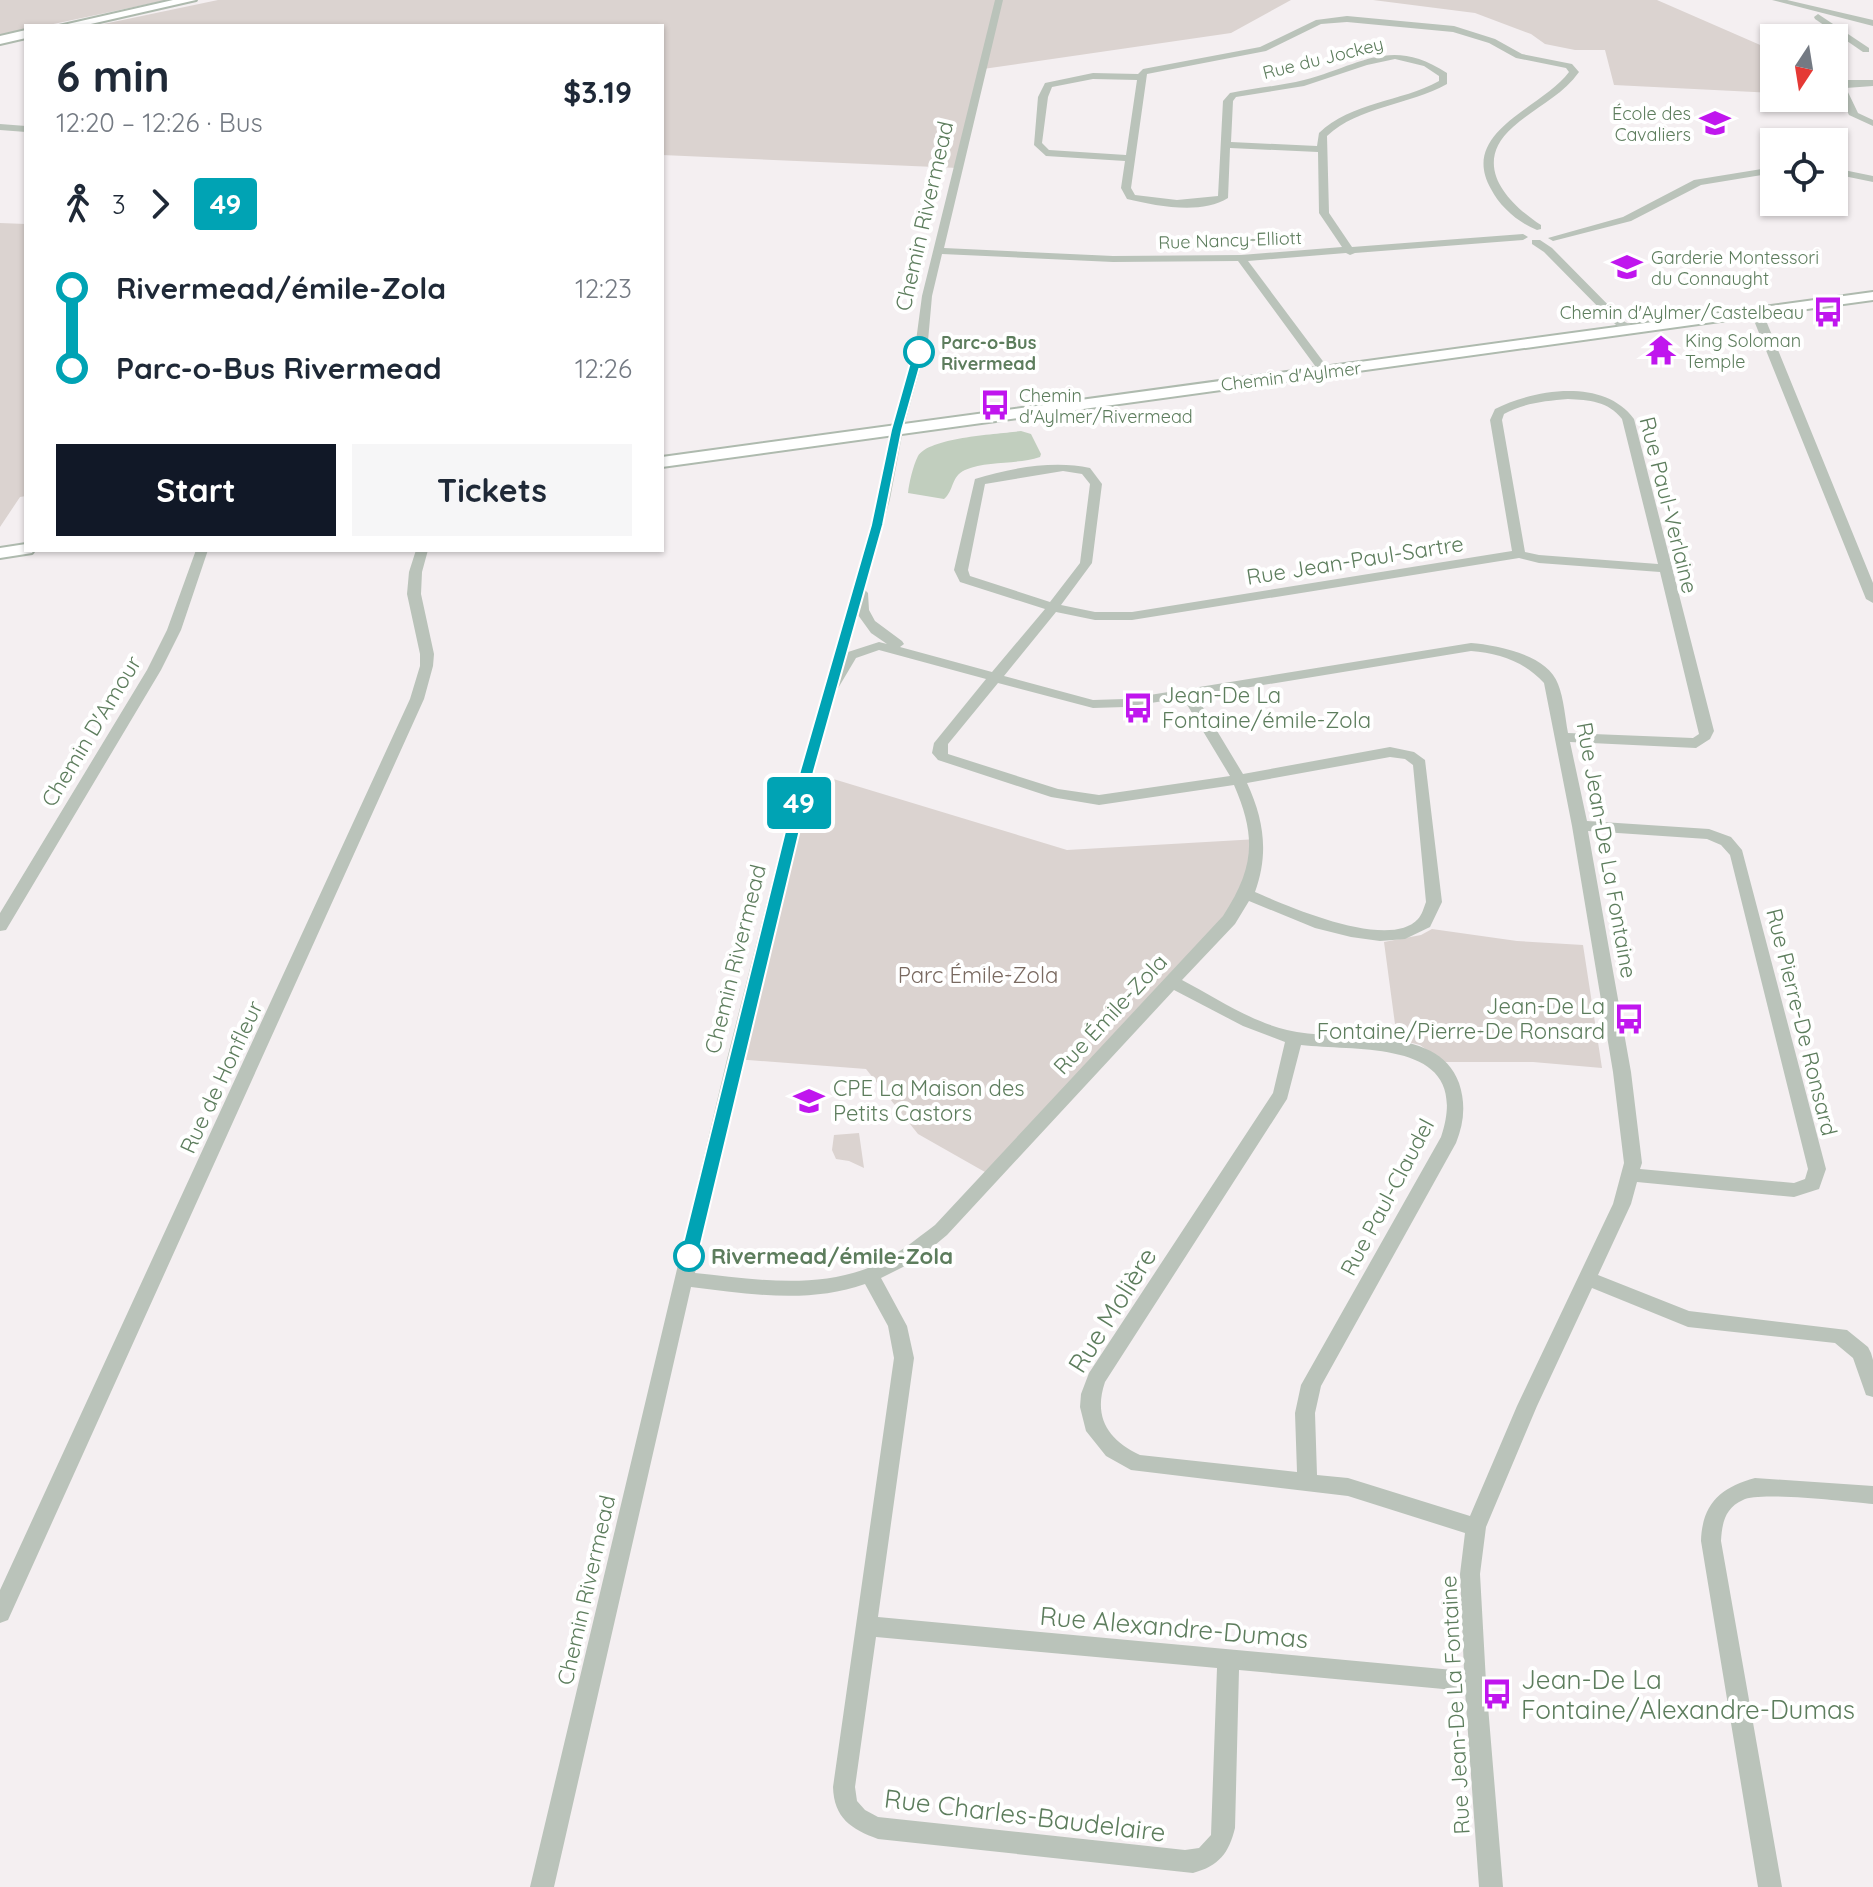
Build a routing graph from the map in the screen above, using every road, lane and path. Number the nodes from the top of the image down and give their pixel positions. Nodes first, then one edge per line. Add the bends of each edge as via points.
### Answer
1 (190, 0) edge
2 (999, 0) edge
3 (1776, 0) edge
4 (1807, 10) junction
5 (1873, 23) edge
6 (75, 24) edge
7 (24, 34) edge
8 (0, 40) edge
9 (1866, 50) dead end
10 (1139, 77) junction
11 (1873, 83) edge
12 (1873, 123) edge
13 (0, 127) edge
14 (24, 129) edge
15 (1227, 145) junction
16 (1322, 149) junction
17 (1130, 158) junction
18 (1760, 172) edge
19 (1848, 174) edge
20 (1873, 179) edge
21 (1513, 210) junction
22 (1601, 226) junction
23 (1540, 228) junction
24 (1523, 233) junction
25 (1553, 239) junction
26 (1536, 242) junction
27 (938, 251) junction
28 (1350, 252) junction
29 (1241, 258) junction
30 (1873, 296) edge
31 (1754, 313) junction
32 (1634, 330) junction
33 (1325, 372) junction
34 (897, 430) junction
35 (664, 462) edge
36 (24, 549) edge
37 (201, 552) edge
38 (421, 552) edge
39 (0, 553) edge
40 (1519, 554) junction
41 (1664, 568) junction
42 (863, 576) junction
43 (1873, 599) edge
44 (1053, 607) junction
45 (847, 627) junction
46 (916, 655) junction
47 (994, 677) junction
48 (830, 690) junction
49 (1187, 693) junction
50 (1563, 737) junction
51 (1238, 780) junction
52 (1580, 826) junction
53 (1248, 895) junction
54 (0, 926) edge
55 (1172, 982) junction
56 (1294, 1038) junction
57 (1632, 1175) junction
58 (870, 1276) junction
59 (684, 1279) junction
60 (1588, 1279) junction
61 (1873, 1389) edge
62 (1307, 1483) junction
63 (1873, 1495) edge
64 (1476, 1527) junction
65 (0, 1613) edge
66 (868, 1626) junction
67 (1228, 1661) junction
68 (1475, 1682) junction
69 (542, 1887) edge
70 (1491, 1887) edge
71 (1770, 1887) edge

1 - 6 main road
2 - 27 street, Chemin Rivermead
3 - 4 street
4 - 5 street
4 - 9 street
7 - 8 main road
10 - 17 street, Rue du Jockey
10 - 17 street via 1093,76 1048,85 1037,143 1046,153
10 - 21 street, Rue du Jockey via 1154,67 1263,49 1313,24 1338,19 1454,29 1519,56 1574,69 1563,89 1506,125 1490,150 1491,181
11 - 12 street via 1841,87 1854,115
13 - 14 street
15 - 16 street
15 - 16 street, Rue du Jockey via 1228,101 1233,95 1312,81 1384,56 1427,63 1444,75 1444,82 1427,91 1342,119 1325,130
15 - 17 street, Rue du Jockey via 1223,198 1204,203 1131,197 1126,188
16 - 28 street via 1324,213
18 - 22 street via 1698,182
19 - 20 street
21 - 23 street
21 - 24 street
22 - 23 street
22 - 25 street
23 - 24 street, Rue Nancy-Elliott
23 - 25 street via 1551,232
24 - 26 street
24 - 28 street, Rue Nancy-Elliott
25 - 26 street
25 - 32 street
26 - 32 street via 1621,324
27 - 29 street, Rue Nancy-Elliott
27 - 34 street, Chemin Rivermead via 922,341
28 - 29 street, Rue Nancy-Elliott
29 - 33 street
30 - 31 main road, Chemin d'Aylmer
31 - 32 main road, Chemin d'Aylmer
31 - 43 street
32 - 33 main road, Chemin d'Aylmer
33 - 34 main road, Chemin d'Aylmer
34 - 35 main road, Chemin d'Aylmer
34 - 42 street, Chemin Rivermead
36 - 39 main road
37 - 54 street, Chemin D'Amour via 154,670
38 - 65 street, Rue de Honfleur via 414,580 428,656 421,690
40 - 41 street, Rue Jean-Paul-Sartre
40 - 41 street, Rue Paul-Verlaine via 1497,416 1516,403 1586,395 1610,401 1625,413
40 - 44 street, Rue Jean-Paul-Sartre via 1119,617
41 - 50 street, Rue Paul-Verlaine via 1705,736 1686,744
42 - 45 street, Chemin Rivermead
42 - 46 street, Rue Jean-De La Fontaine via 864,617 880,635
44 - 44 street via 962,575 977,486 983,480 1063,467 1095,478 1086,563
44 - 47 street
45 - 46 street, Rue Jean-De La Fontaine
45 - 48 street, Chemin Rivermead
46 - 47 street, Rue Jean-De La Fontaine
46 - 48 street, Rue Jean-De La Fontaine via 879,646 858,650
47 - 49 street, Rue Jean-De La Fontaine via 1093,704
47 - 51 street via 941,743 943,757 1085,799
48 - 59 street, Chemin Rivermead
49 - 50 street, Rue Jean-De La Fontaine via 1481,648 1515,656 1545,674 1555,691
49 - 51 street, Rue Émile-Zola
50 - 52 street, Rue Jean-De La Fontaine
51 - 53 street, Rue Émile-Zola via 1257,831 1258,857
51 - 53 street via 1390,752 1415,759 1423,769 1434,902 1419,927 1373,934 1315,925
52 - 57 street, Rue Jean-De La Fontaine via 1631,1131
52 - 57 street, Rue Pierre-De Ronsard via 1709,834 1733,846 1817,1169 1813,1184 1794,1190
53 - 55 street, Rue Émile-Zola
55 - 56 street, Rue Paul-Claudel
55 - 58 street, Rue Émile-Zola via 941,1230
56 - 62 street, Rue Paul-Claudel via 1413,1050 1444,1068 1455,1104 1447,1143 1311,1385 1305,1413
56 - 62 street, Rue Molière via 1281,1094 1096,1379 1088,1401 1100,1436 1138,1464
57 - 60 street, Rue Jean-De La Fontaine
58 - 59 street, Rue Émile-Zola via 799,1290
58 - 66 street, Rue Charles-Baudelaire via 904,1345
59 - 69 street, Chemin Rivermead
60 - 61 street via 1688,1319 1840,1336 1861,1353
60 - 64 street, Rue Jean-De La Fontaine
62 - 64 street, Rue Molière via 1361,1490
63 - 71 street via 1755,1487 1724,1499 1714,1512 1713,1557
64 - 68 street, Rue Jean-De La Fontaine via 1470,1574
66 - 67 street, Rue Alexandre-Dumas
66 - 67 street, Rue Charles-Baudelaire via 844,1787 851,1814 878,1828 1185,1862 1200,1861 1221,1843
67 - 68 street, Rue Alexandre-Dumas
68 - 70 street, Rue Jean-De La Fontaine

